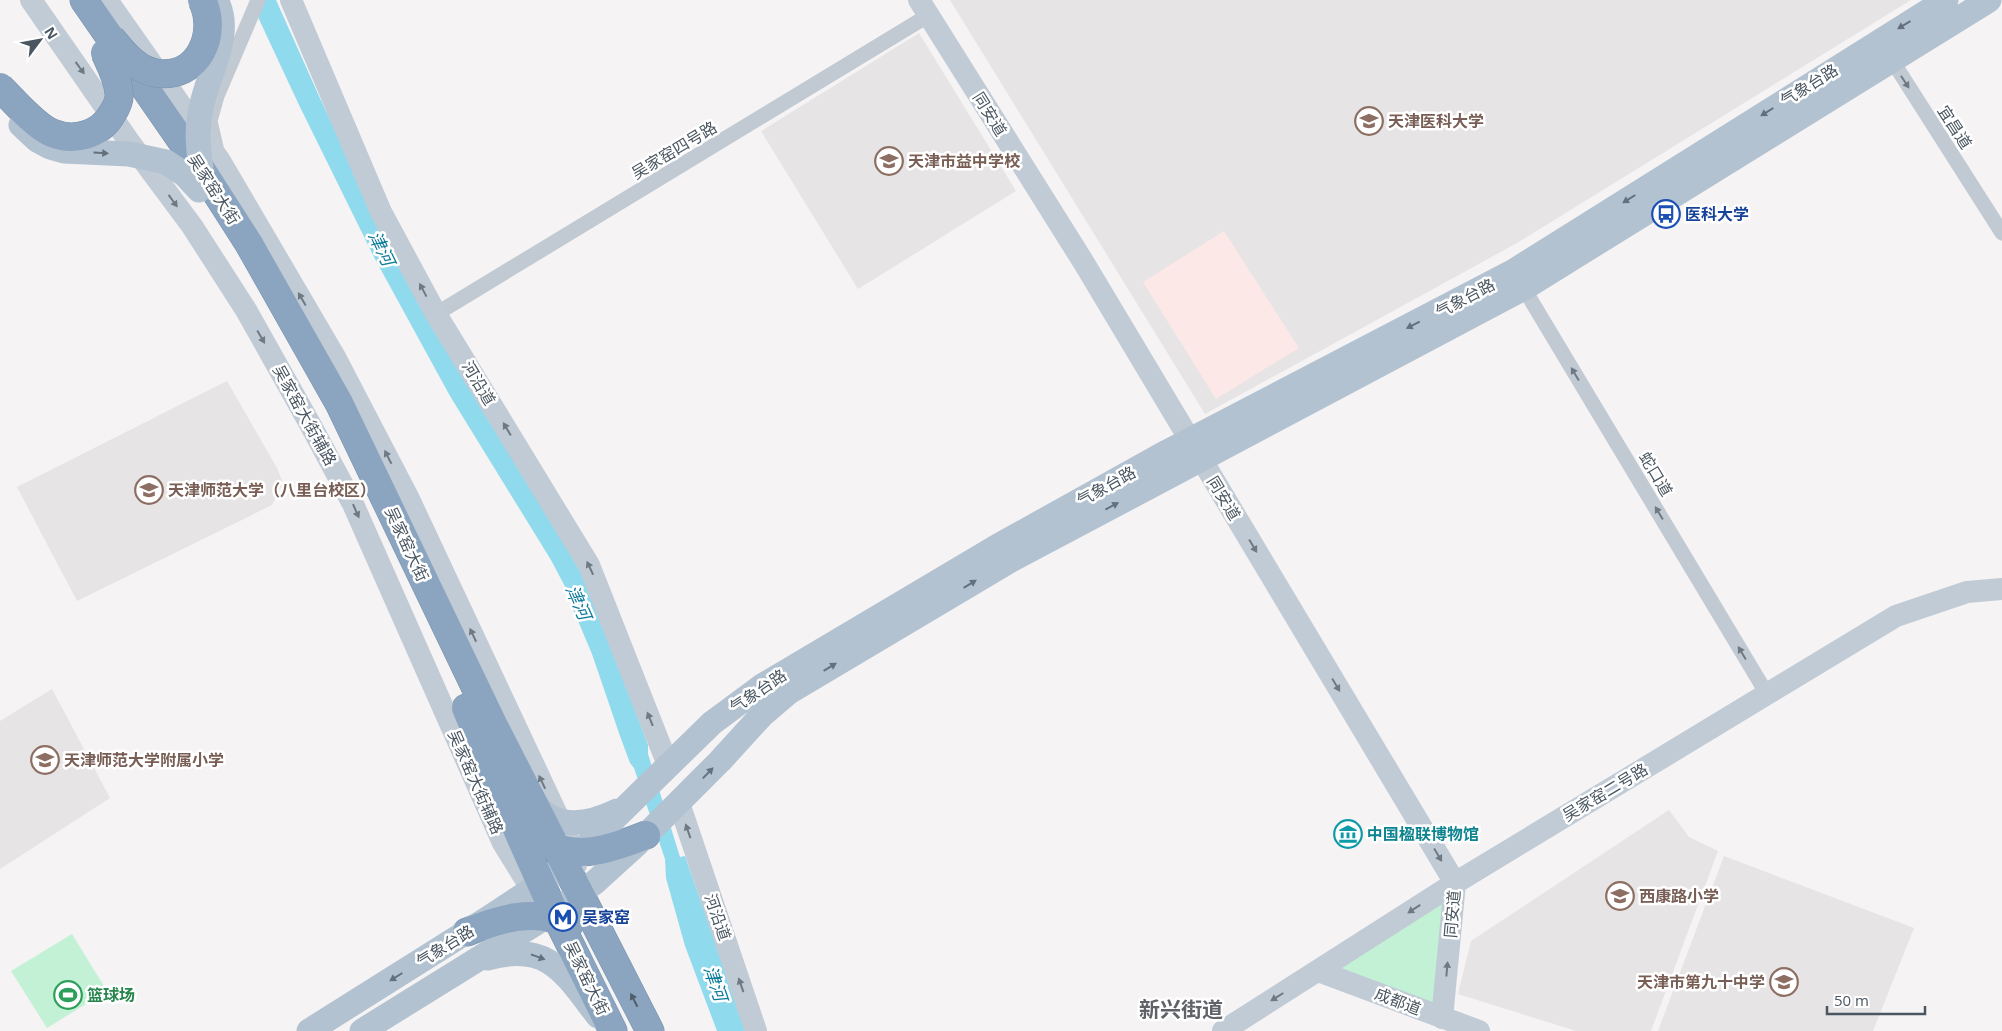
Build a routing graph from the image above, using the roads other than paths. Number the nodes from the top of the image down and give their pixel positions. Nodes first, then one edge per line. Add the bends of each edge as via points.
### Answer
1 (31, 0) edge
2 (68, 0) edge
3 (84, 0) edge
4 (107, 0) edge
5 (202, 0) edge
6 (216, 0) edge
7 (291, 0) edge
8 (1946, 0) edge
9 (1989, 0) edge
10 (255, 6) edge
11 (924, 7) edge
12 (108, 46) junction
13 (1885, 50) junction
14 (0, 87) edge
15 (0, 103) edge
16 (207, 173) junction
17 (2002, 233) edge
18 (1519, 280) junction
19 (436, 314) junction
20 (1196, 449) junction
21 (2002, 589) edge
22 (440, 629) junction
23 (1767, 694) junction
24 (473, 723) junction
25 (665, 769) junction
26 (677, 805) junction
27 (626, 807) junction
28 (646, 835) junction
29 (563, 847) junction
30 (536, 881) junction
31 (1455, 883) junction
32 (579, 894) junction
33 (553, 916) junction
34 (515, 917) junction
35 (466, 932) junction
36 (474, 962) junction
37 (618, 969) junction
38 (1318, 971) junction
39 (1442, 1018) junction
40 (309, 1031) edge
41 (362, 1031) edge
42 (610, 1031) edge
43 (613, 1031) edge
44 (650, 1031) edge
45 (756, 1031) edge
46 (1223, 1031) edge
47 (1479, 1031) edge

1 -> 30 street, 吴家窑大街辅路 via 192,226 246,310 353,504 503,843
2 - 12 highway, 吴家窑大街
3 - 12 highway, 吴家窑大街
4 - 16 street
5 - 12 highway, bridge via 208,22 206,41 201,53 178,72 155,73
6 - 16 main road, bridge via 223,24 196,135
19 -> 7 street, 河沿道 via 381,212
8 -> 13 main road, 气象台路
9 - 13 main road, 气象台路
10 - 16 street via 217,96 210,122 213,139
11 - 19 street, 吴家窑四号路
11 - 20 street, 同安道
12 - 14 highway, bridge via 120,94 118,106 103,126 85,136 62,137 49,132
12 - 16 highway, 吴家窑大街, bridge
13 -> 17 street, 宜昌道
13 - 18 main road, 气象台路
15 -> 16 main road, bridge via 37,140 64,152 129,154
16 - 22 highway, 吴家窑大街 via 338,402 378,482
29 -> 16 street via 445,574 370,423 299,293
18 - 20 main road, 气象台路
23 -> 18 street, 蛇口道
25 -> 19 street, 河沿道 via 589,565
20 - 25 main road, 气象台路 via 998,546 762,686 712,723
26 -> 20 main road, 气象台路 via 762,715 789,692
20 -> 31 street, 同安道
21 - 23 street, 吴家窑二号路 via 1967,592 1896,616
22 - 24 highway, 吴家窑大街
22 - 29 highway, 吴家窑大街 via 524,785
23 - 31 street, 吴家窑二号路
24 - 29 highway via 499,761 523,811
24 - 30 highway, 吴家窑大街
25 - 27 main road, 气象台路
26 - 28 main road, 气象台路
45 -> 26 street, 河沿道
27 - 29 main road, 气象台路
27 - 29 main road via 606,817 580,823
28 - 29 highway via 616,846
28 - 32 main road, 气象台路
29 - 30 main road
29 - 30 main road, 气象台路
29 - 32 highway, 吴家窑大街
30 - 33 highway, 吴家窑大街
30 - 34 main road
30 - 35 main road, 气象台路
31 -> 38 street, 吴家窑二号路
39 -> 31 street, 同安道
32 - 33 main road, 气象台路
32 - 37 highway, 吴家窑大街
33 - 34 highway
33 - 36 main road, 气象台路
33 - 37 highway via 595,944
33 - 43 highway, 吴家窑大街
34 - 35 highway
34 - 36 main road
35 -> 40 main road, 气象台路
36 - 41 main road, 气象台路
36 -> 42 main road via 513,952 549,961 575,987
44 -> 37 highway, 吴家窑大街
38 - 39 street, 成都道
38 -> 46 street, 吴家窑二号路
39 - 47 street, 成都道

